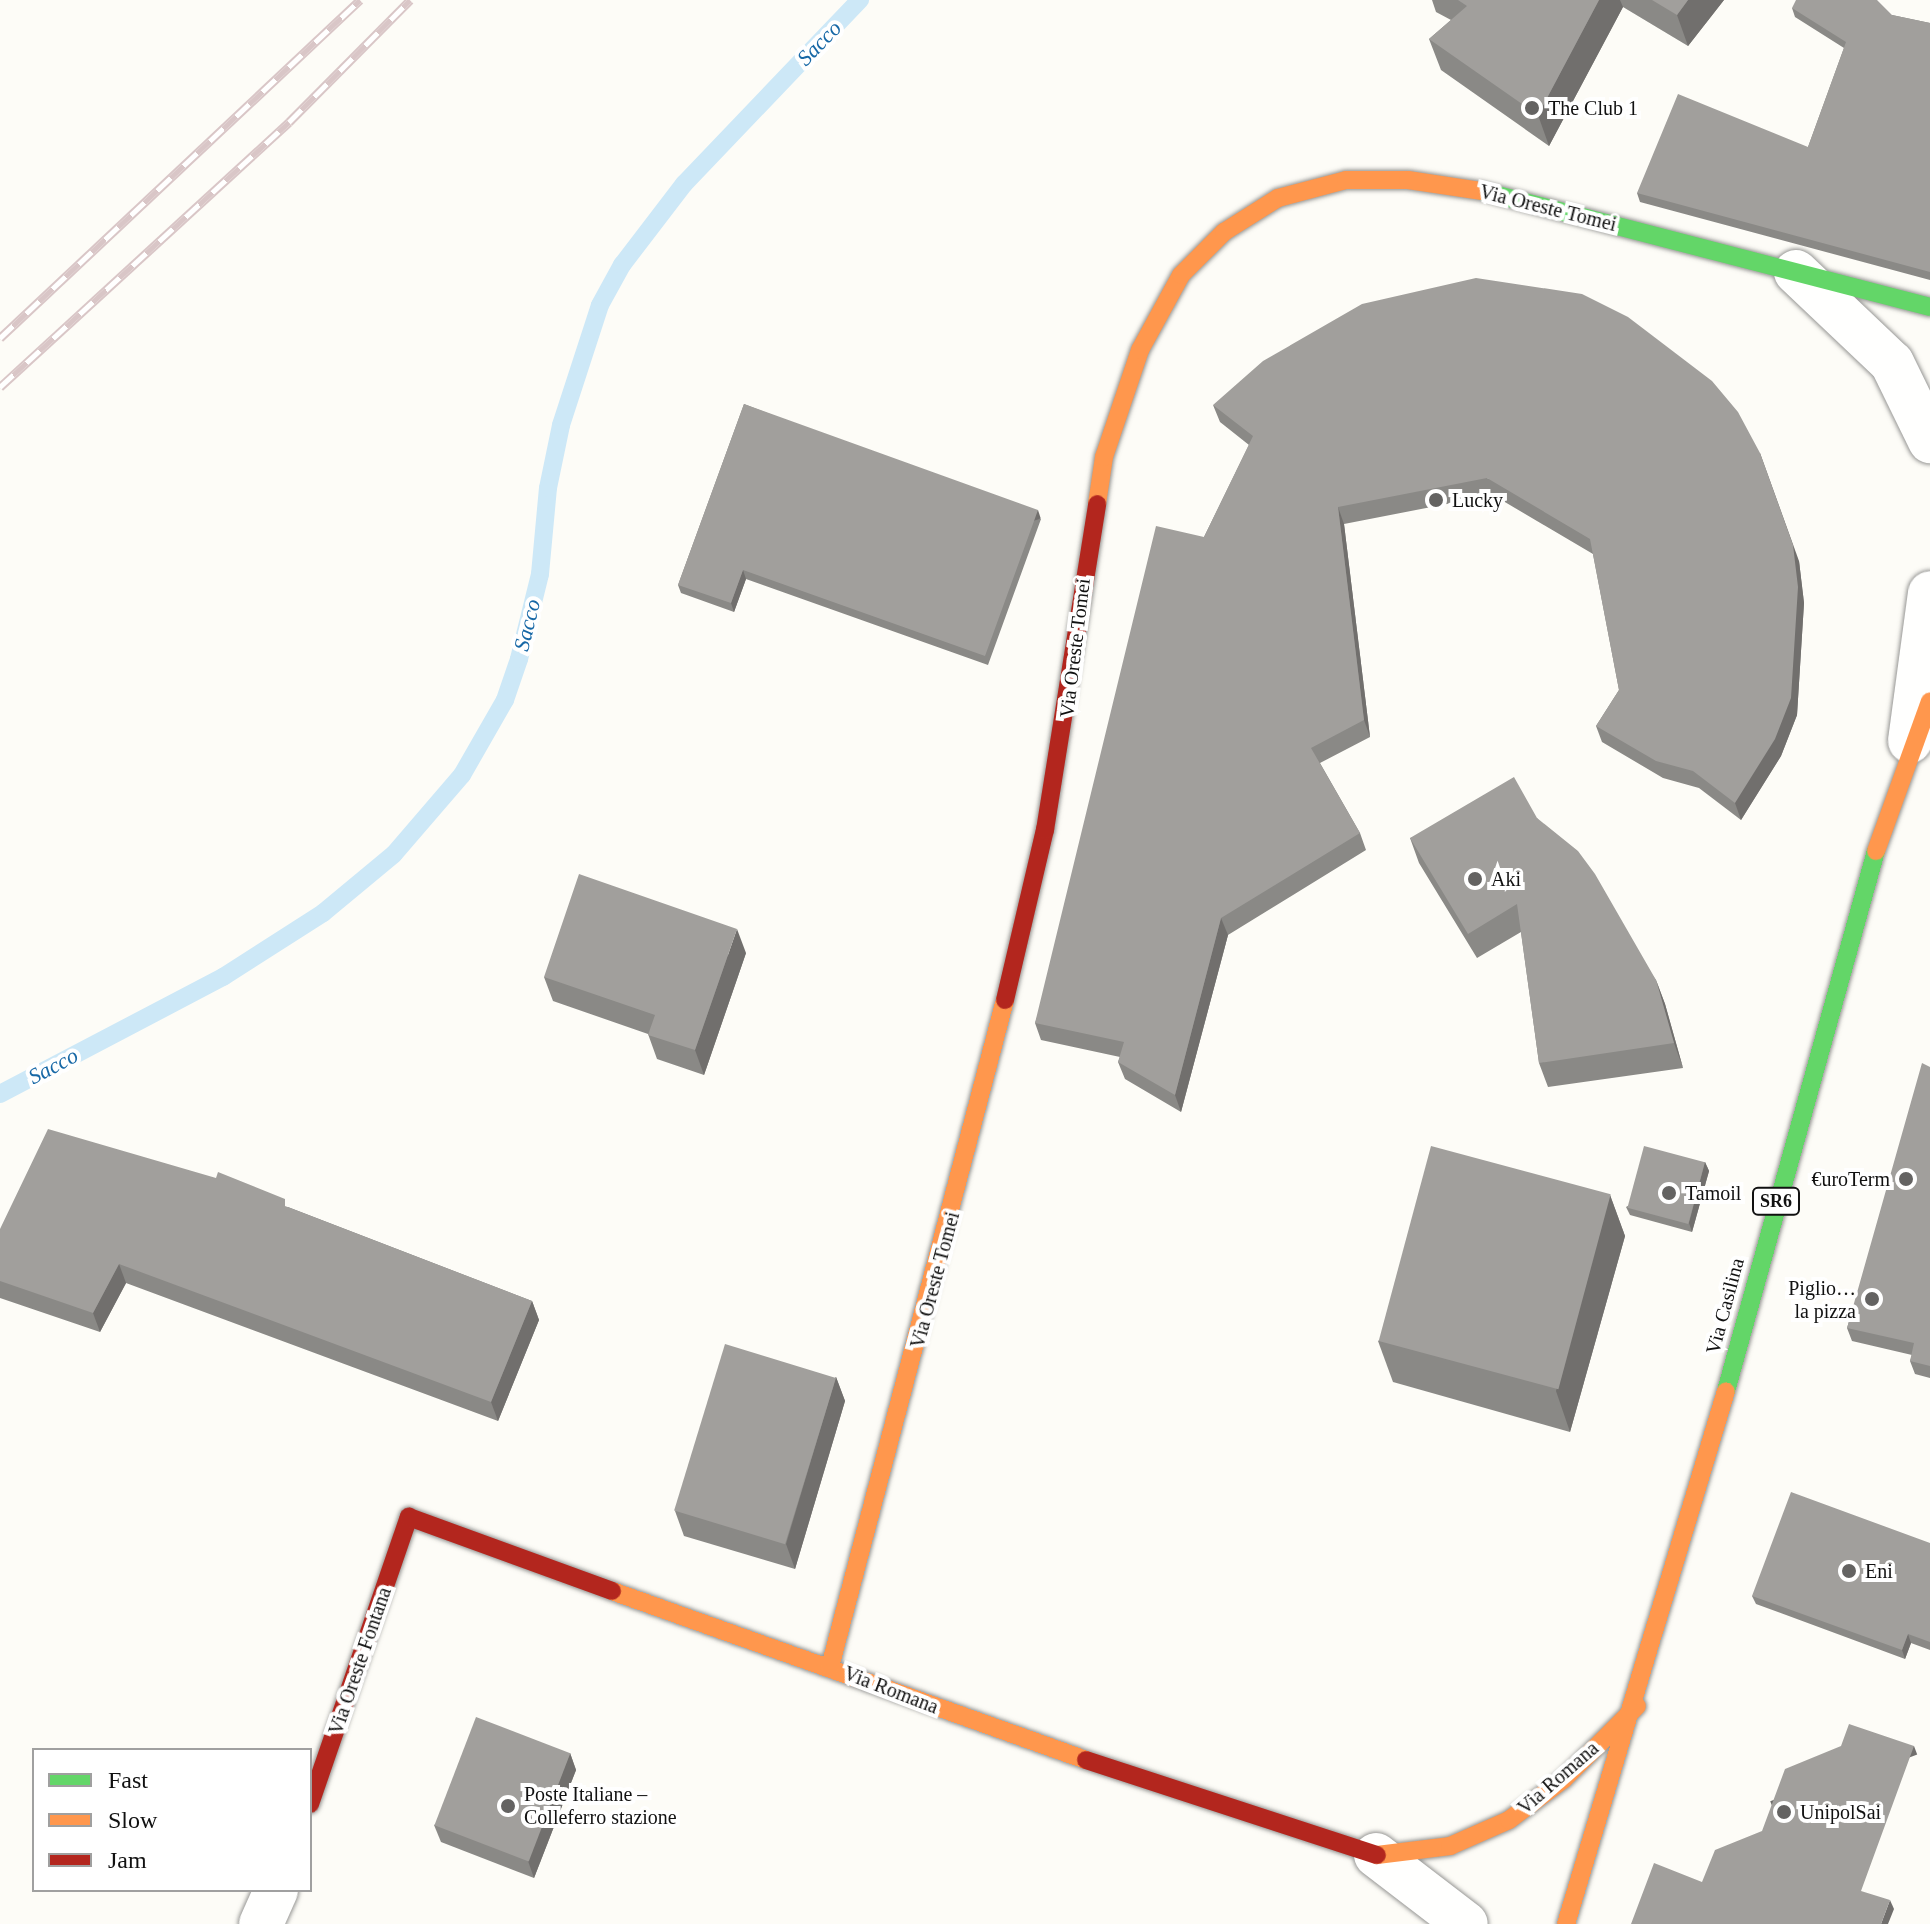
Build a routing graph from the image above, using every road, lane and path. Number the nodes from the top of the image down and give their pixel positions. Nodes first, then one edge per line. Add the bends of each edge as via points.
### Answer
1 (1796, 272) junction
2 (1930, 307) edge
3 (1930, 441) edge
4 (1930, 593) edge
5 (1930, 701) edge
6 (1907, 759) junction
7 (409, 1517) joint
8 (830, 1667) junction
9 (1637, 1706) junction
10 (312, 1798) edge
11 (1376, 1855) junction
12 (275, 1892) edge
13 (261, 1924) edge
14 (1466, 1924) edge
15 (1566, 1924) edge

1 - 2 street, Via Oreste Tomei
1 - 3 street, Via Oreste Tomei via 1892,363
1 - 8 street, Via Oreste Tomei via 1488,192 1379,179 1313,186 1278,198 1224,232 1181,275 1140,350 1104,457 1045,830 973,1137
4 - 6 street
5 - 6 street, Via Casilina / SR6
6 - 9 street, Via Casilina / SR6 via 1802,1103
7 - 8 street, Via Romana
7 - 10 street, Via Oreste Fontana
8 - 11 street, Via Romana via 1270,1824
9 - 11 street, Via Romana via 1564,1779 1509,1820 1450,1846
9 - 15 street, Via Casilina / SR6
11 - 14 street, Via Romana
12 - 13 street

